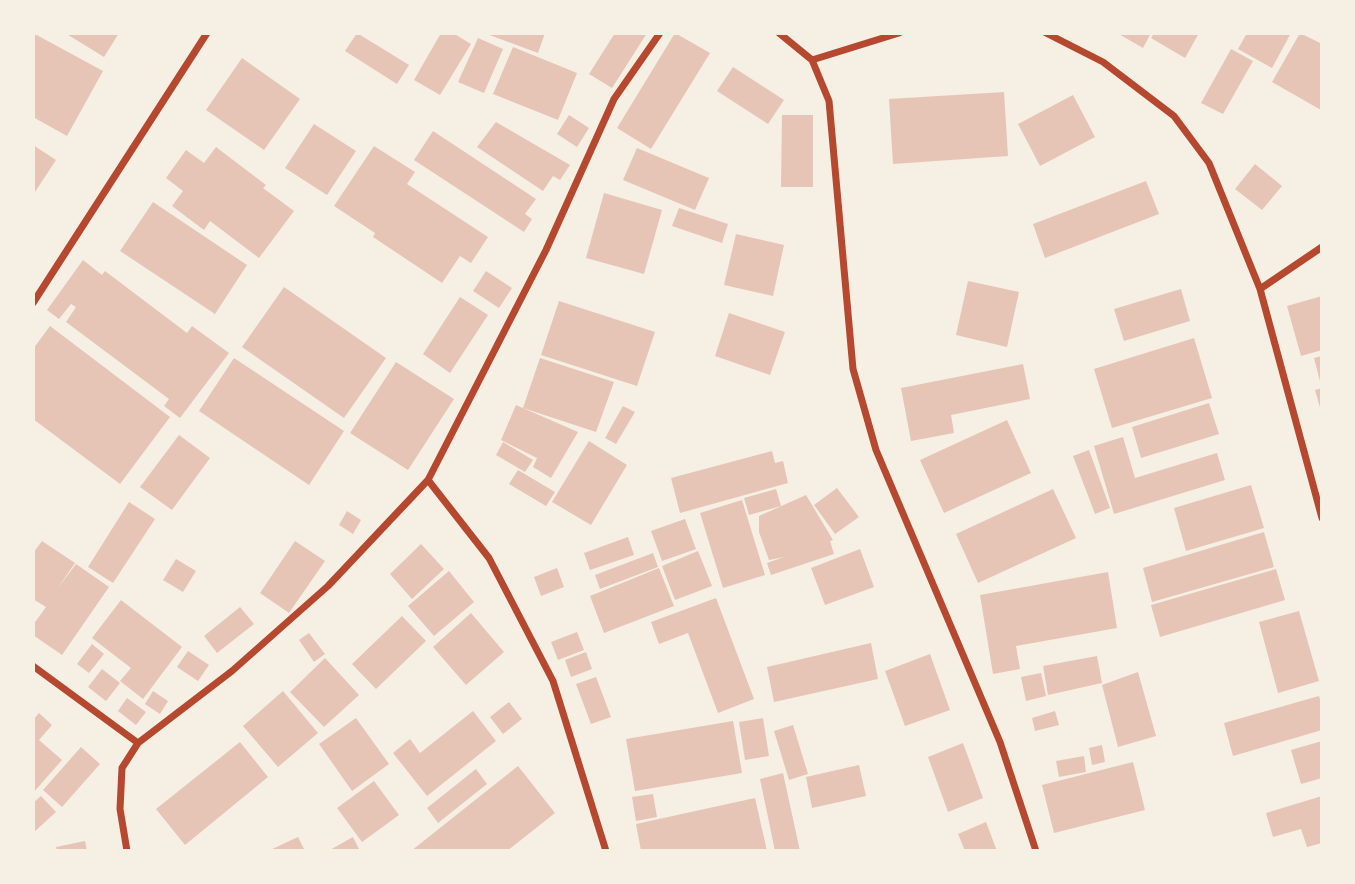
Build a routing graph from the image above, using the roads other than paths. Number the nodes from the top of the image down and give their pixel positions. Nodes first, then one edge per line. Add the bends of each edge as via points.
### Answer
1 (207, 33) edge
2 (660, 33) edge
3 (779, 33) edge
4 (899, 33) edge
5 (1046, 33) edge
6 (812, 60) junction
7 (1322, 247) edge
8 (1260, 289) junction
9 (33, 303) edge
10 (428, 480) junction
11 (1322, 518) edge
12 (33, 666) edge
13 (138, 743) junction
14 (127, 851) edge
15 (606, 851) edge
16 (1037, 851) edge

1 - 9 street
2 - 10 street via 614,99 546,250
3 - 6 street
4 - 6 street
5 - 8 street via 1103,62 1174,116 1209,163
6 - 16 street via 829,101 853,369 876,450 1000,743
7 - 8 street
8 - 11 street
10 - 13 street via 328,586 232,671
10 - 15 street via 489,558 554,681
12 - 13 street
13 - 14 street via 122,768 120,809

